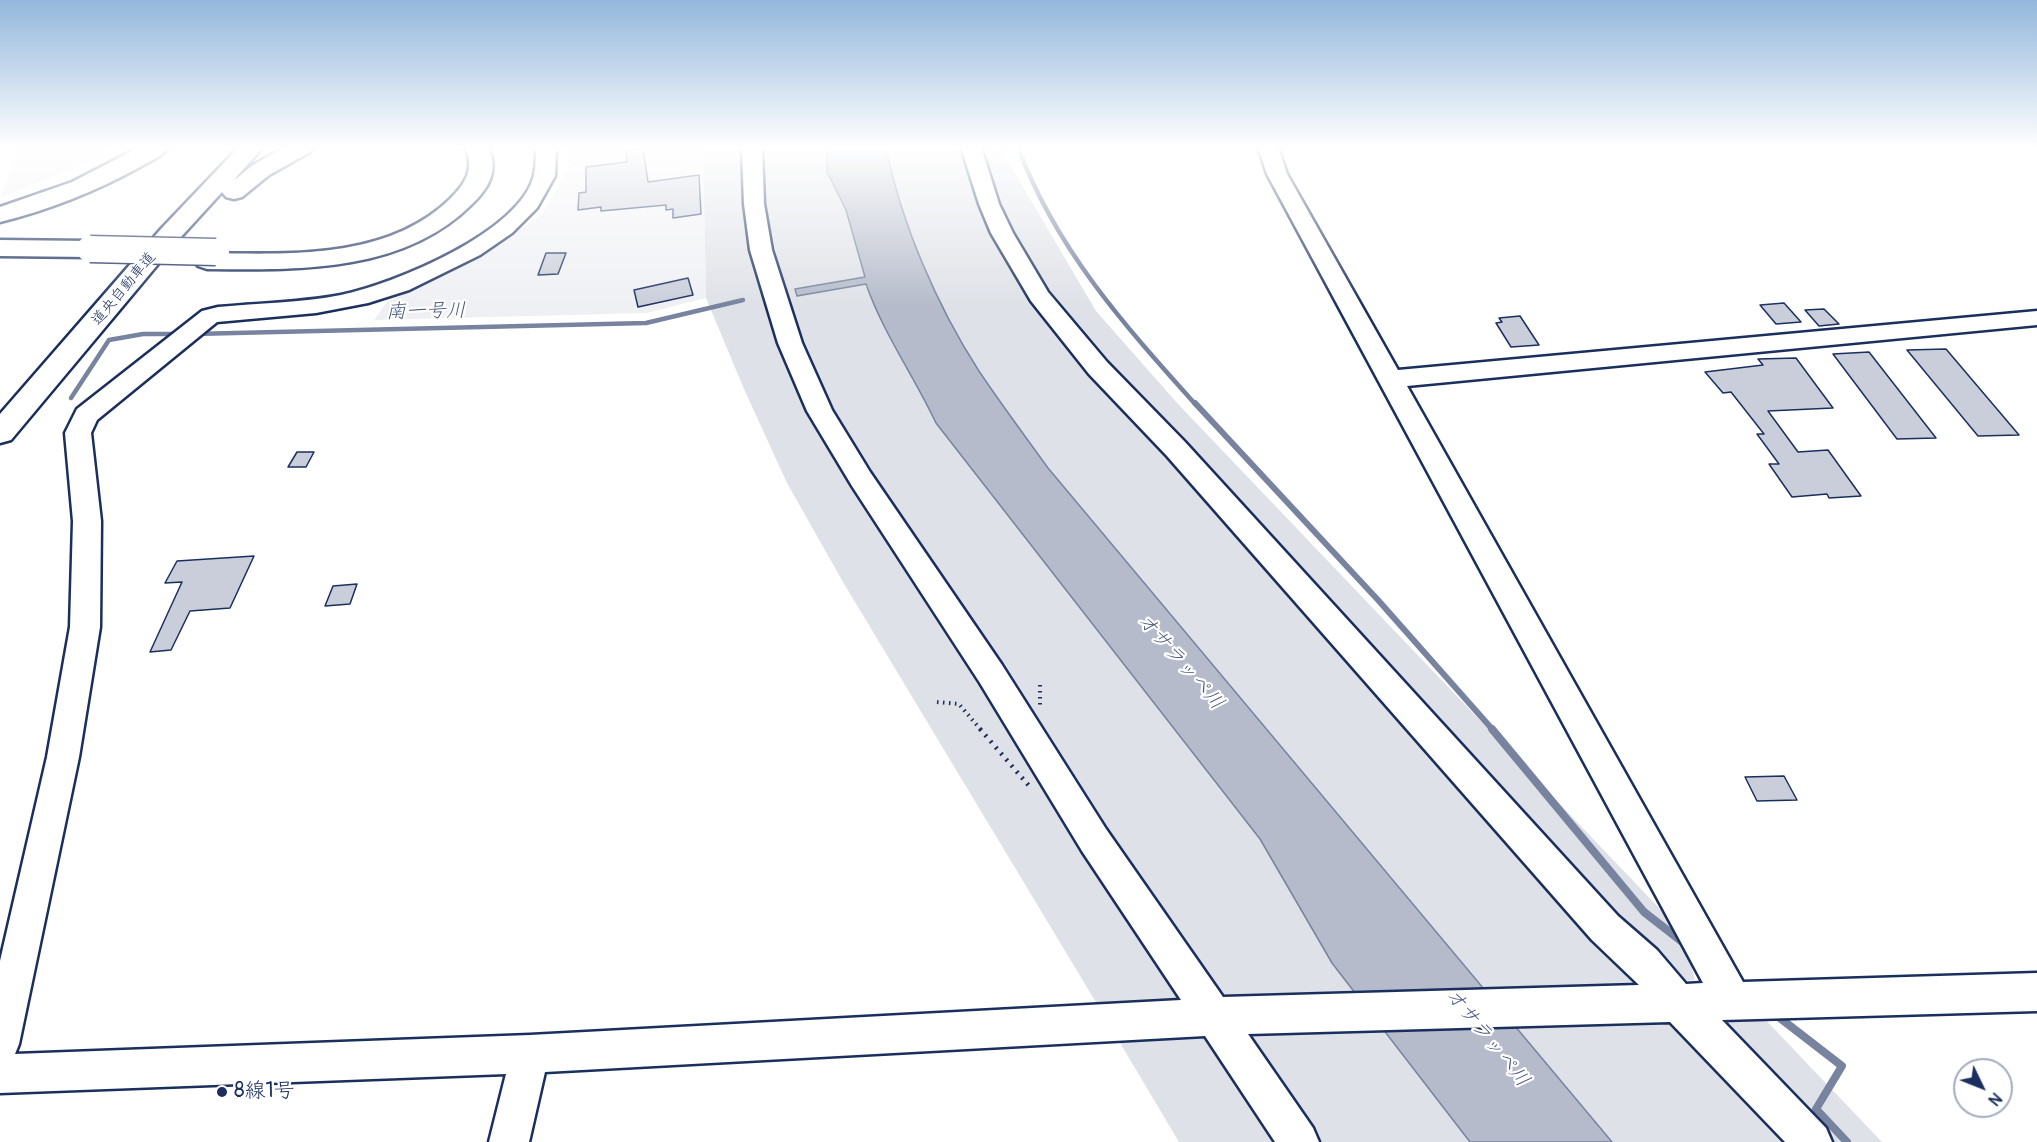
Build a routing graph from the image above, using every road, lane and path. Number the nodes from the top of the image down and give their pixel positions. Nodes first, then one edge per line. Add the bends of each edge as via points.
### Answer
1 (47, 200) edge
2 (181, 200) edge
3 (202, 200) edge
4 (225, 200) edge
5 (446, 200) edge
6 (463, 200) edge
7 (530, 200) edge
8 (754, 200) edge
9 (988, 200) edge
10 (1292, 200) edge
11 (0, 215) edge
12 (0, 248) edge
13 (86, 253) junction
14 (212, 256) junction
15 (0, 257) edge
16 (2037, 318) edge
17 (98, 321) junction
18 (1392, 379) junction
19 (0, 405) edge
20 (0, 433) edge
21 (2037, 992) edge
22 (1734, 1002) junction
23 (1678, 1003) junction
24 (1220, 1017) junction
25 (0, 1044) edge
26 (530, 1054) junction
27 (0, 1074) edge
28 (509, 1142) edge
29 (1299, 1142) edge
30 (1812, 1142) edge

1 - 11 highway
2 - 19 highway, 道央自動車道
3 - 17 highway, 道央自動車道
4 - 17 highway
5 - 14 highway via 403,228 369,241 334,248
6 - 14 highway via 450,214 417,234 370,249 325,258 273,261
7 - 25 street via 502,231 456,260 367,296 318,306 211,316 86,415 78,433 87,521 85,627 63,757
8 - 24 street via 761,250 790,343 820,411 992,674 1094,840
9 - 23 street via 1039,296 1098,368 1176,449 1605,928 1644,963
10 - 18 street
12 - 13 highway
13 - 14 highway
13 - 15 highway
16 - 18 street
17 - 20 highway, 道央自動車道
18 - 22 street
21 - 22 street
22 - 23 street
23 - 24 street
23 - 30 street
24 - 26 street
24 - 29 street
26 - 27 street
26 - 28 street

